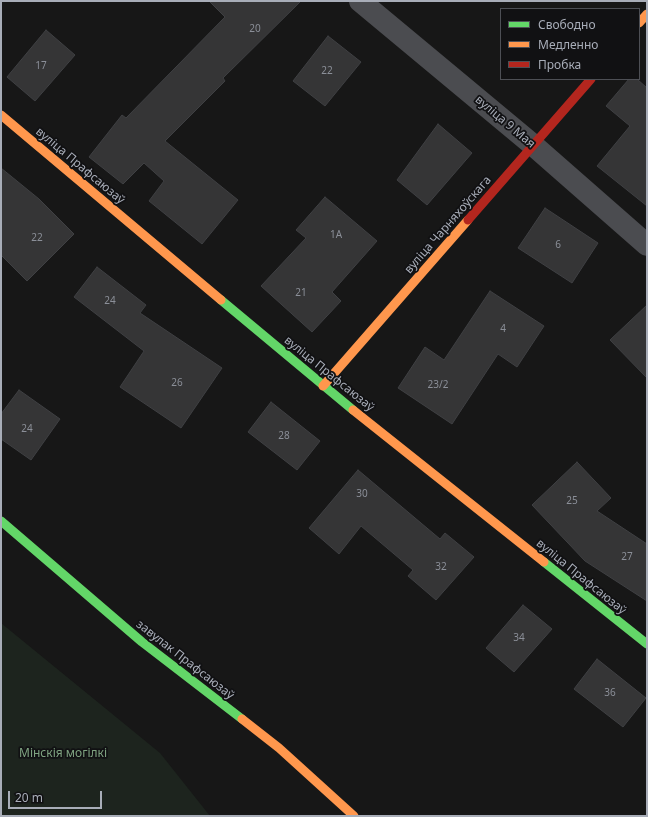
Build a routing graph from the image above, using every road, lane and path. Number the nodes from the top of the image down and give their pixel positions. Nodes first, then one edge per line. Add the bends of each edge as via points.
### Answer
1 (360, 1) edge
2 (647, 14) edge
3 (640, 23) edge
4 (590, 80) edge
5 (1, 115) edge
6 (533, 145) junction
7 (647, 246) edge
8 (323, 386) junction
9 (1, 521) edge
10 (647, 644) edge
11 (354, 816) edge

1 - 6 street, вуліца 9 Мая
2 - 3 street
4 - 6 street, вуліца Чарняхоўскага
5 - 8 street, вуліца Прафсаюзаў
6 - 7 street, вуліца 9 Мая
6 - 8 street, вуліца Чарняхоўскага
8 - 10 street, вуліца Прафсаюзаў
9 - 11 street, завулак Прафсаюзаў via 142,642 279,748

